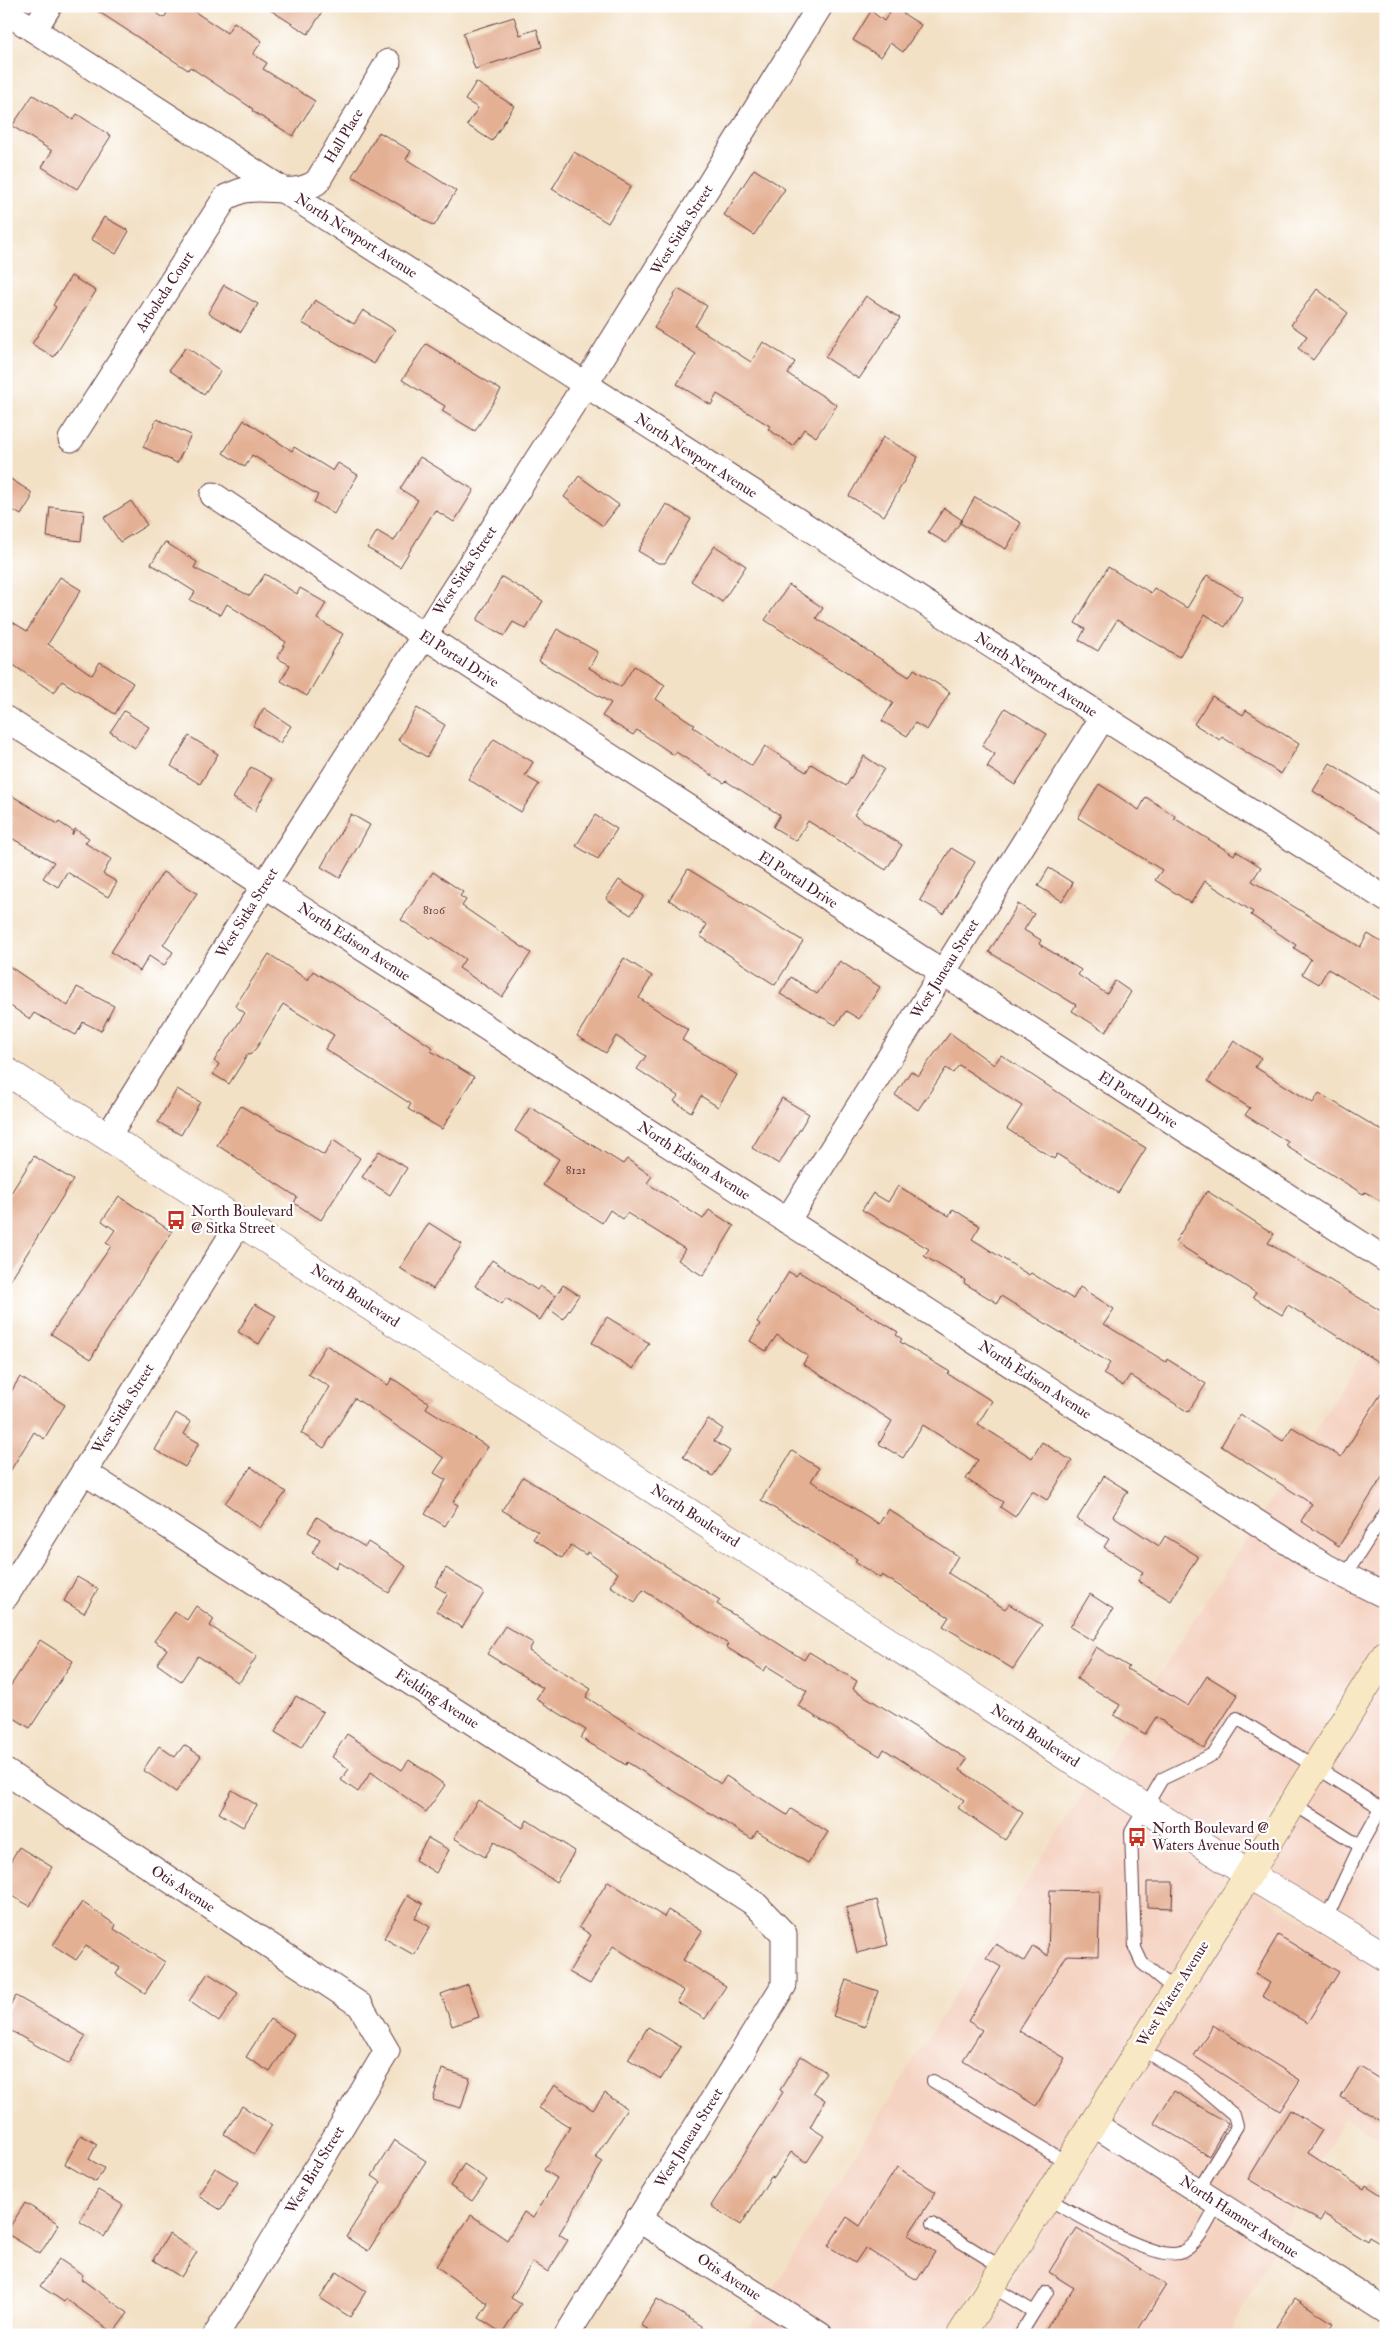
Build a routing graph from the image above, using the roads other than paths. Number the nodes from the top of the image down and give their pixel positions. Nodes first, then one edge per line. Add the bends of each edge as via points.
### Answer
1 (49, 6) edge
2 (820, 6) edge
3 (6, 12) edge
4 (34, 30) junction
5 (388, 62) dead end
6 (287, 191) junction
7 (585, 385) junction
8 (71, 439) dead end
9 (213, 496) dead end
10 (423, 636) junction
11 (1103, 717) junction
12 (6, 719) edge
13 (265, 884) junction
14 (1386, 899) edge
15 (943, 973) junction
16 (8, 1076) edge
17 (108, 1136) junction
18 (240, 1222) junction
19 (787, 1222) junction
20 (1386, 1260) edge
21 (84, 1472) junction
22 (1386, 1512) edge
23 (1344, 1576) junction
24 (6, 1596) edge
25 (1386, 1596) edge
26 (1386, 1654) edge
27 (1315, 1767) junction
28 (6, 1772) edge
29 (1292, 1804) junction
30 (1144, 1806) junction
31 (1360, 1846) junction
32 (1248, 1874) junction
33 (1325, 1921) junction
34 (784, 1934) joint
35 (1386, 1957) edge
36 (1175, 1990) junction
37 (360, 2006) joint
38 (1139, 2048) junction
39 (933, 2081) dead end
40 (1092, 2123) junction
41 (1068, 2163) junction
42 (1198, 2190) junction
43 (1046, 2198) junction
44 (1218, 2204) junction
45 (638, 2219) junction
46 (932, 2224) dead end
47 (997, 2277) junction
48 (1047, 2292) dead end
49 (1386, 2311) edge
50 (1034, 2312) junction
51 (216, 2335) edge
52 (567, 2335) edge
53 (820, 2335) edge
54 (961, 2335) edge
55 (1020, 2335) edge

1 - 4 street
2 - 7 street, West Sitka Street
3 - 4 street, North Newport Avenue
4 - 6 street, North Newport Avenue
5 - 6 street, Hall Place via 317,182 306,189
6 - 7 street, North Newport Avenue
6 - 8 street, Arboleda Court via 245,190 226,197
7 - 10 street, West Sitka Street
7 - 11 street, North Newport Avenue
9 - 10 street, El Portal Drive
10 - 13 street, West Sitka Street
10 - 15 street, El Portal Drive
11 - 14 street, North Newport Avenue
11 - 15 street, West Juneau Street
12 - 13 street, North Edison Avenue
13 - 17 street, West Sitka Street
13 - 19 street, North Edison Avenue
15 - 19 street, West Juneau Street
15 - 20 street, El Portal Drive
16 - 17 street, North Boulevard
17 - 18 street, North Boulevard
18 - 21 street, West Sitka Street
18 - 30 street, North Boulevard
19 - 23 street, North Edison Avenue via 1323,1566
21 - 24 street, West Sitka Street
21 - 34 street, Fielding Avenue via 755,1904
22 - 23 lane
23 - 25 street, North Edison Avenue
26 - 27 main road, West Waters Avenue
27 - 29 main road, West Waters Avenue
27 - 30 lane via 1237,1718 1214,1754 1162,1779
27 - 31 lane via 1382,1808
28 - 37 street, Otis Avenue
29 - 31 lane
29 - 32 main road, West Waters Avenue
30 - 32 street, North Boulevard
30 - 36 lane via 1131,1832 1135,1948 1142,1963
31 - 33 lane
32 - 33 street, North Boulevard
32 - 36 main road, West Waters Avenue
33 - 35 street, North Boulevard
34 - 45 street, West Juneau Street via 784,1985
36 - 38 main road, West Waters Avenue
37 - 51 street, West Bird Street via 387,2051
38 - 40 main road, West Waters Avenue
38 - 42 lane via 1193,2080 1234,2116 1237,2126
39 - 41 lane
40 - 41 main road, West Waters Avenue
40 - 42 street, North Hamner Avenue
41 - 43 main road, West Waters Avenue
42 - 44 street, North Hamner Avenue
43 - 44 lane via 1138,2246 1164,2254 1177,2254 1194,2242
43 - 47 main road, West Waters Avenue
44 - 49 street, North Hamner Avenue
45 - 52 street, West Juneau Street
45 - 53 street, Otis Avenue
46 - 47 lane
47 - 50 lane
47 - 54 main road, West Waters Avenue
48 - 50 lane
50 - 55 lane

